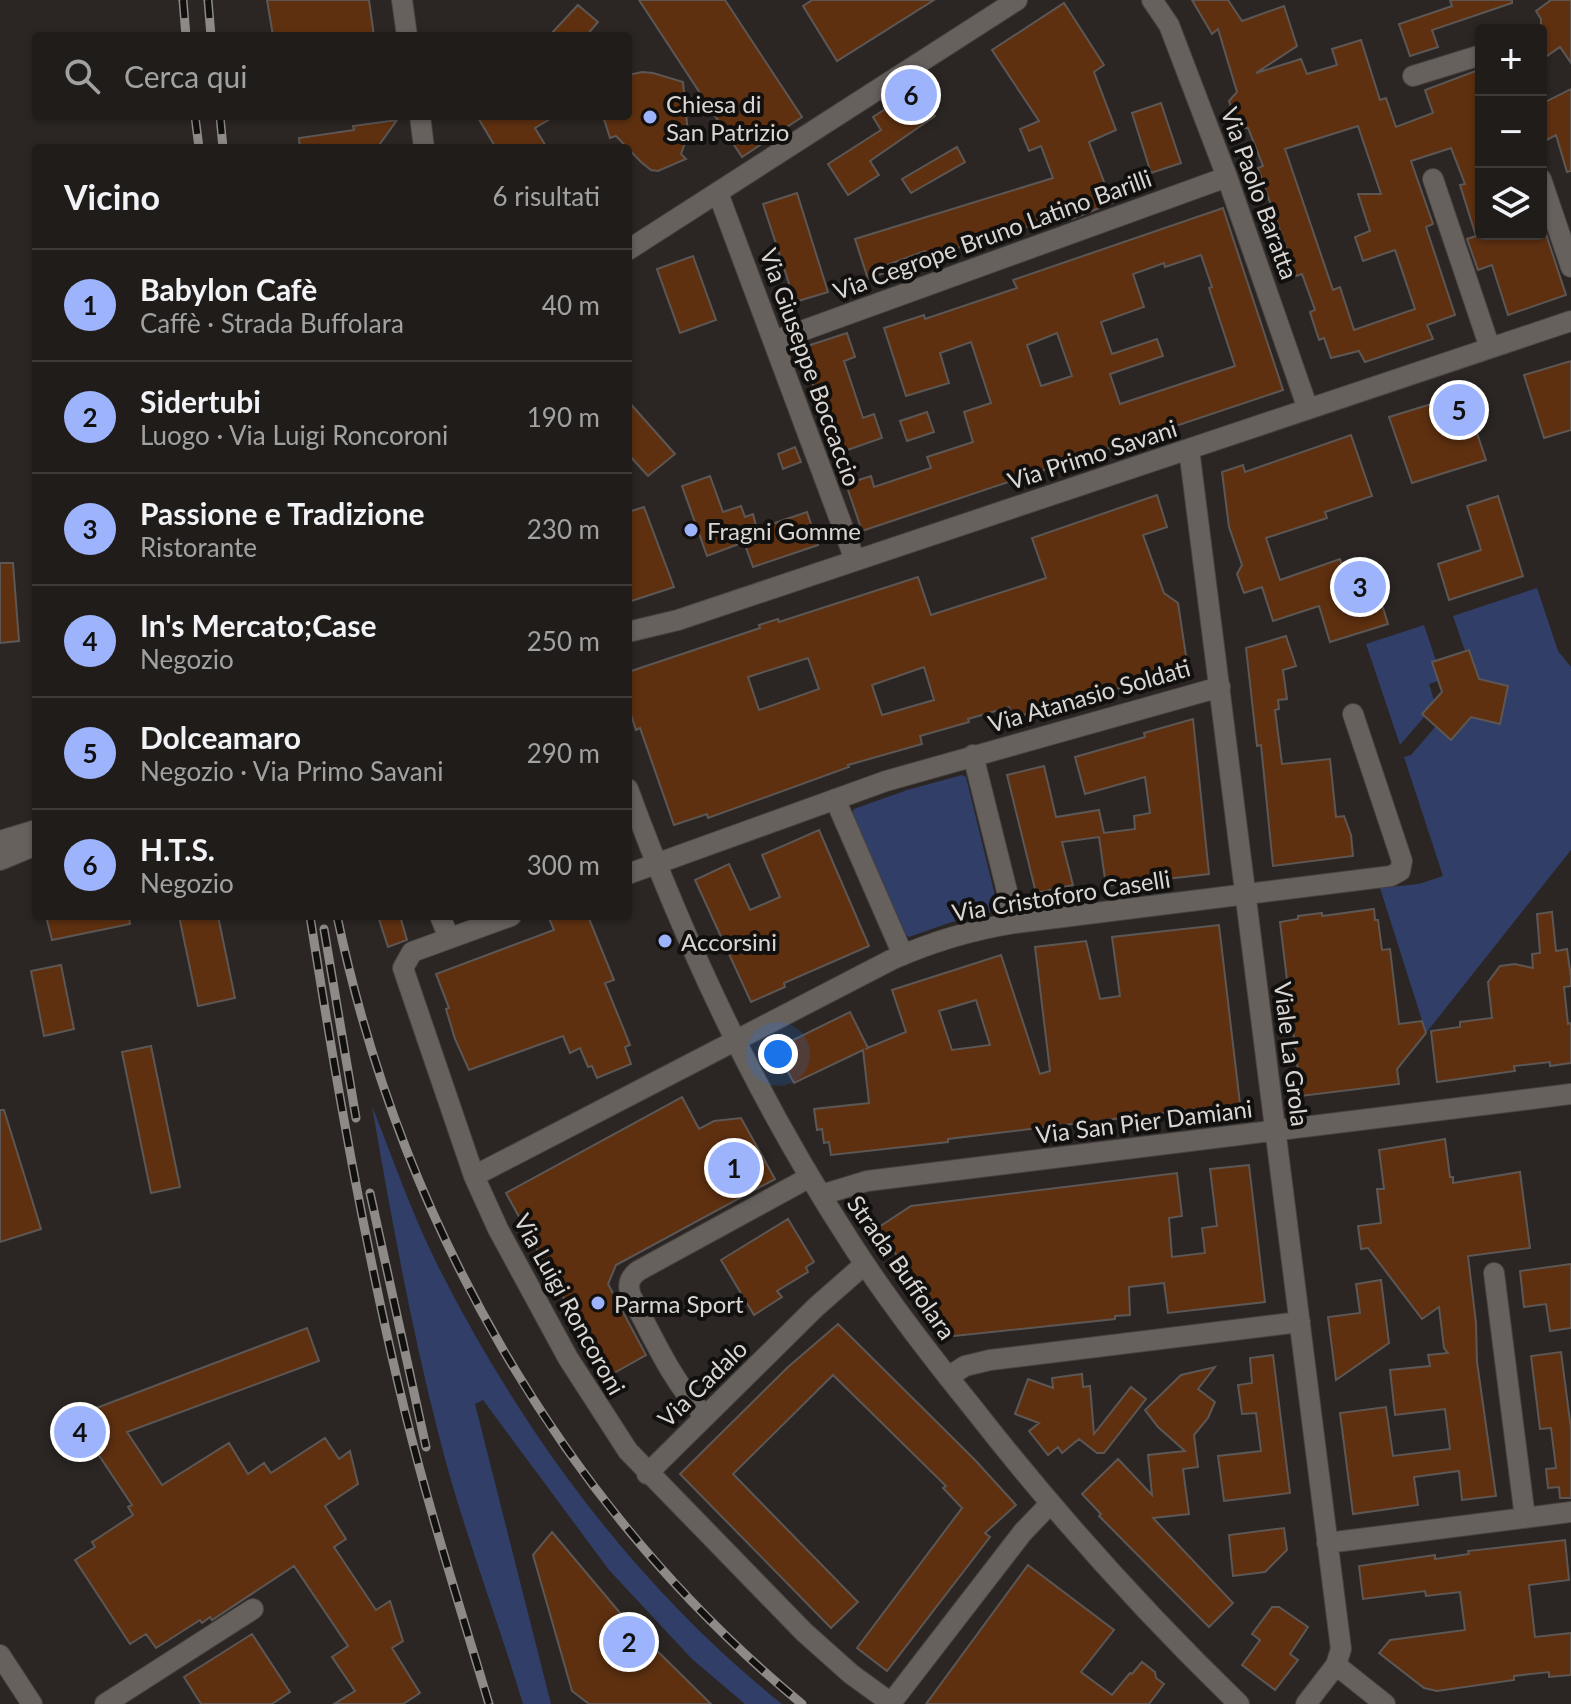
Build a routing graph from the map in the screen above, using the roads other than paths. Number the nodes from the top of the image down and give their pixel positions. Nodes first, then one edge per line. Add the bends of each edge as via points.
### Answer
1 (402, 0) edge
2 (1017, 0) edge
3 (1152, 0) edge
4 (406, 32) edge
5 (1475, 57) edge
6 (1413, 76) dead end
7 (420, 120) edge
8 (424, 144) edge
9 (1227, 177) junction
10 (1433, 179) dead end
11 (718, 193) junction
12 (1547, 197) edge
13 (632, 247) edge
14 (1571, 267) edge
15 (1571, 321) edge
16 (774, 341) junction
17 (1490, 348) junction
18 (1308, 409) junction
19 (1189, 449) junction
20 (855, 560) junction
21 (632, 631) edge
22 (1220, 687) junction
23 (1353, 714) dead end
24 (973, 755) junction
25 (835, 799) junction
26 (632, 800) edge
27 (32, 831) edge
28 (0, 841) edge
29 (32, 847) edge
30 (0, 860) edge
31 (656, 864) junction
32 (632, 873) edge
33 (1246, 895) junction
34 (442, 920) edge
35 (500, 920) edge
36 (1015, 923) junction
37 (449, 938) junction
38 (903, 955) junction
39 (736, 1040) junction
40 (1571, 1094) edge
41 (1276, 1131) junction
42 (474, 1176) junction
43 (815, 1186) junction
44 (865, 1264) junction
45 (1494, 1273) dead end
46 (1300, 1322) junction
47 (948, 1377) junction
48 (705, 1416) junction
49 (647, 1474) junction
50 (1050, 1504) junction
51 (1571, 1512) edge
52 (1525, 1518) junction
53 (1327, 1543) junction
54 (253, 1609) dead end
55 (0, 1655) edge
56 (1336, 1665) junction
57 (891, 1703) edge
58 (32, 1704) edge
59 (105, 1704) edge
60 (1239, 1704) edge
61 (1306, 1704) edge
62 (1385, 1704) edge

1 - 4 street
2 - 11 street
3 - 9 street, Via Paolo Baratta via 1169,25
5 - 6 street
7 - 8 street
9 - 16 street, Via Cegrope Bruno Latino Barilli
9 - 18 street, Via Paolo Baratta
10 - 17 street
11 - 13 street
11 - 16 street, Via Giuseppe Boccaccio
12 - 14 street
15 - 17 street, Via Primo Savani
16 - 20 street, Via Giuseppe Boccaccio
17 - 18 street, Via Primo Savani
18 - 19 street, Via Primo Savani
19 - 20 street, Via Primo Savani
19 - 22 street, Viale La Grola
20 - 21 street, Via Primo Savani
22 - 24 street, Via Atanasio Soldati
22 - 33 street, Viale La Grola
23 - 33 street, Via Cristoforo Caselli via 1402,861 1400,871
24 - 25 street, Via Atanasio Soldati
24 - 36 street
25 - 31 street
25 - 38 street
26 - 31 street, Strada Buffolara
27 - 28 street
29 - 30 street
31 - 32 street
31 - 39 street, Strada Buffolara
33 - 36 street, Via Cristoforo Caselli
33 - 41 street, Viale La Grola
34 - 37 street
35 - 37 street
36 - 38 street, Via Cristoforo Caselli via 972,931
37 - 42 street, Via Luigi Roncoroni via 412,952 403,968
38 - 39 street, Via Cristoforo Caselli
39 - 42 street, Via Cristoforo Caselli
39 - 43 street, Strada Buffolara
40 - 41 street, Via San Pier Damiani
41 - 43 street, Via San Pier Damiani
41 - 46 street, Viale La Grola
42 - 49 street, Via Luigi Roncoroni via 579,1378
43 - 44 street, Strada Buffolara
43 - 48 street, Via San Pier Damiani via 630,1278 631,1296 670,1369
44 - 47 street, Strada Buffolara
44 - 48 street, Via Cadalo
45 - 52 street
46 - 47 street via 990,1360
46 - 53 street, Viale La Grola
47 - 50 street, Strada Buffolara
48 - 49 street, Via Cadalo
49 - 57 street, Via Luigi Roncoroni via 804,1632
50 - 57 street
50 - 60 street, Strada Buffolara via 1132,1597
51 - 52 street
52 - 53 street
53 - 56 street, Viale La Grola via 1341,1649
54 - 59 street
55 - 58 street
56 - 61 street
56 - 62 street

